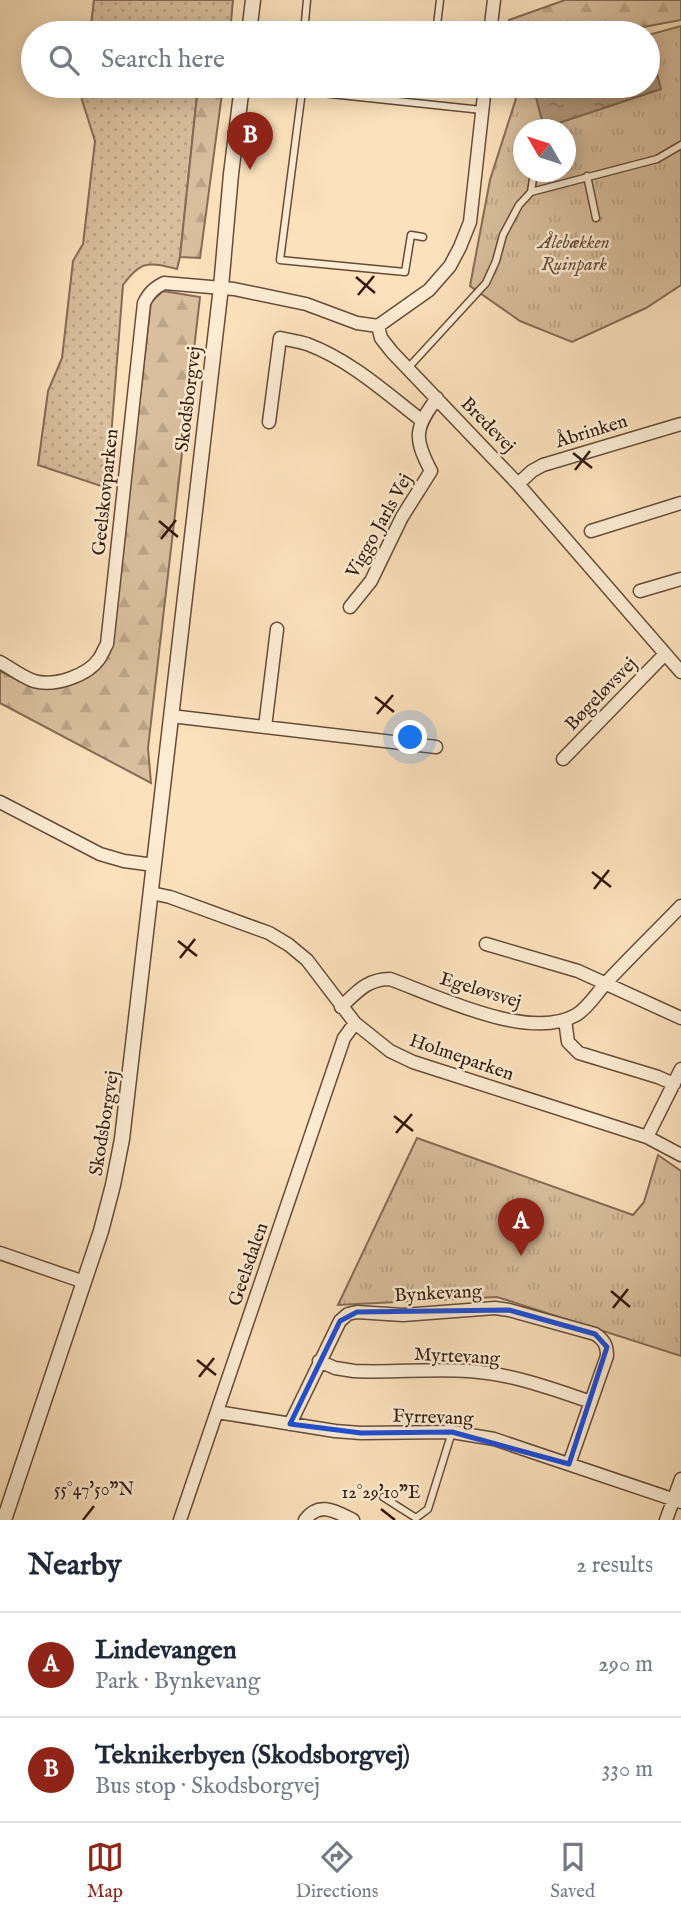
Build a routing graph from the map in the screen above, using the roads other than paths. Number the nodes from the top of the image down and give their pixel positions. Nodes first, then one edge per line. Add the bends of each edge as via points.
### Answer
1 (253, 0) edge
2 (307, 0) edge
3 (440, 0) edge
4 (494, 0) edge
5 (250, 21) edge
6 (305, 21) edge
7 (437, 21) edge
8 (491, 21) edge
9 (241, 98) edge
10 (301, 98) edge
11 (368, 98) edge
12 (484, 98) edge
13 (482, 110) junction
14 (681, 145) edge
15 (587, 177) junction
16 (532, 182) edge
17 (531, 192) junction
18 (596, 218) dead end
19 (423, 237) dead end
20 (221, 287) junction
21 (378, 326) junction
22 (408, 368) junction
23 (437, 398) junction
24 (421, 420) junction
25 (269, 422) dead end
26 (681, 424) edge
27 (518, 484) junction
28 (681, 503) edge
29 (590, 531) dead end
30 (681, 579) edge
31 (640, 592) dead end
32 (350, 607) dead end
33 (277, 629) dead end
34 (665, 654) junction
35 (0, 662) edge
36 (681, 672) edge
37 (171, 716) junction
38 (265, 727) junction
39 (436, 747) dead end
40 (563, 759) dead end
41 (0, 802) edge
42 (154, 865) junction
43 (151, 892) junction
44 (681, 906) edge
45 (486, 944) dead end
46 (606, 983) junction
47 (341, 1007) junction
48 (681, 1018) edge
49 (565, 1020) junction
50 (355, 1023) junction
51 (681, 1069) edge
52 (674, 1084) junction
53 (647, 1137) junction
54 (681, 1155) edge
55 (0, 1253) edge
56 (84, 1282) junction
57 (320, 1361) junction
58 (591, 1402) junction
59 (217, 1412) junction
60 (290, 1424) junction
61 (452, 1432) junction
62 (569, 1464) junction
63 (681, 1479) edge
64 (383, 1497) dead end
65 (677, 1500) edge
66 (4, 1520) edge
67 (180, 1520) edge
68 (305, 1520) edge
69 (353, 1520) edge
70 (666, 1520) edge

1 - 5 street
2 - 6 lane
3 - 7 lane
4 - 8 street
9 - 20 street, Skodsborgvej
10 - 19 lane via 280,260 405,272 411,235
11 - 13 lane
12 - 13 street
13 - 21 street via 470,222 460,247 429,290
14 - 15 lane via 657,159
15 - 17 lane
15 - 18 lane
16 - 17 lane
17 - 22 lane via 503,236 486,283
20 - 21 street via 306,304
20 - 35 street, Geelskovparken via 164,284 148,294 144,303 107,644 99,660 71,678 50,683 34,681
20 - 37 street, Skodsborgvej
21 - 22 street, Bredevej via 381,338
22 - 23 street, Bredevej
23 - 24 street
23 - 27 street, Bredevej
24 - 25 street via 328,353 280,338
24 - 32 street, Viggo Jarls Vej via 418,436 430,471 371,581
26 - 27 street, Åbrinken via 543,465
27 - 34 street, Bredevej
28 - 29 street
30 - 31 street
33 - 38 street
34 - 36 street, Bredevej
34 - 40 street, Bøgeløvsvej
37 - 38 street
37 - 42 street, Skodsborgvej
38 - 39 street
41 - 42 street via 100,854
42 - 43 street, Skodsborgvej
43 - 47 street, Holmeparken via 269,933 289,945 307,960
43 - 56 street, Skodsborgvej via 122,1139
44 - 46 street
45 - 46 street
46 - 48 street
46 - 49 street via 578,1014
47 - 49 street, Egeløvsvej via 370,982 390,979 495,1018 520,1023
47 - 50 street, Holmeparken
49 - 52 street via 568,1042 579,1053
50 - 53 street, Holmeparken via 390,1051 413,1062
50 - 59 street, Geelsdalen via 344,1038
51 - 52 street
52 - 53 street
53 - 54 street, Holmeparken
55 - 56 street
56 - 66 street, Skodsborgvej
57 - 58 street, Myrtevang via 354,1371 467,1370 504,1375
57 - 58 street, Bynkevang via 348,1314 509,1310 601,1338 607,1356
57 - 60 street, Bynkevang
58 - 62 street, Bynkevang
59 - 60 street, Fyrrevang
59 - 67 street, Geelsdalen
60 - 61 street, Fyrrevang via 360,1433
61 - 62 street, Fyrrevang via 494,1439
61 - 64 lane via 428,1509 416,1518
62 - 65 street, Fyrrevang
63 - 65 street
65 - 70 street
68 - 69 street via 313,1510 322,1508

